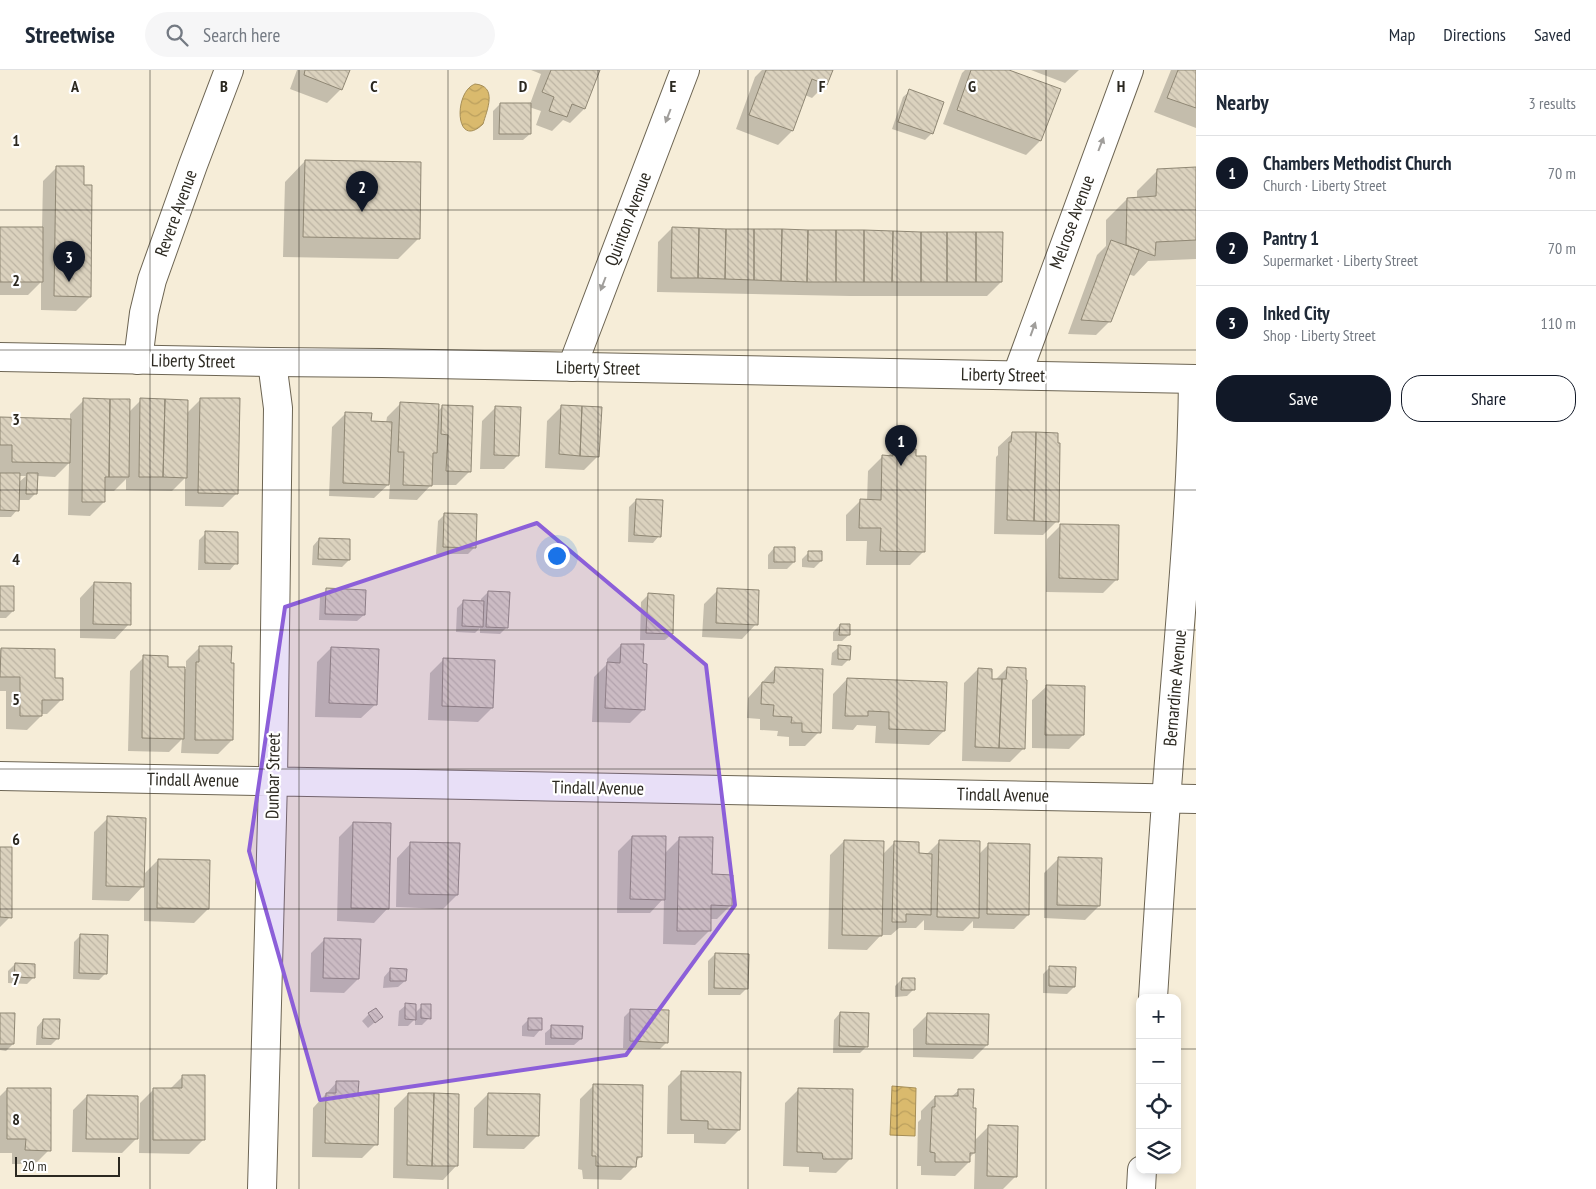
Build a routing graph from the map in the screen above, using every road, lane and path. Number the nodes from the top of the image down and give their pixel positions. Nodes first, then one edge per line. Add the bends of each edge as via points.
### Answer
1 (229, 70) edge
2 (685, 70) edge
3 (1129, 70) edge
4 (0, 357) edge
5 (138, 360) junction
6 (272, 362) junction
7 (572, 367) junction
8 (1017, 375) junction
9 (1194, 379) edge
10 (0, 776) edge
11 (273, 781) junction
12 (1166, 798) junction
13 (1196, 799) edge
14 (1153, 994) edge
15 (1142, 1174) edge
16 (262, 1189) edge
17 (1141, 1189) edge

1 - 5 street, Revere Avenue via 152,280
2 -> 7 street, Quinton Avenue
8 -> 3 street, Melrose Avenue
4 - 5 street, Liberty Street
5 - 6 street, Liberty Street
6 - 7 street, Liberty Street
6 - 11 street, Dunbar Street via 278,408
7 - 8 street, Liberty Street
8 - 9 street, Liberty Street
9 - 12 street, Bernardine Avenue via 1188,530
10 - 11 street, Tindall Avenue
11 - 12 street, Tindall Avenue
11 - 16 street, Dunbar Street
12 - 13 street, Tindall Avenue
12 - 14 street, Bernardine Avenue
15 - 17 street

